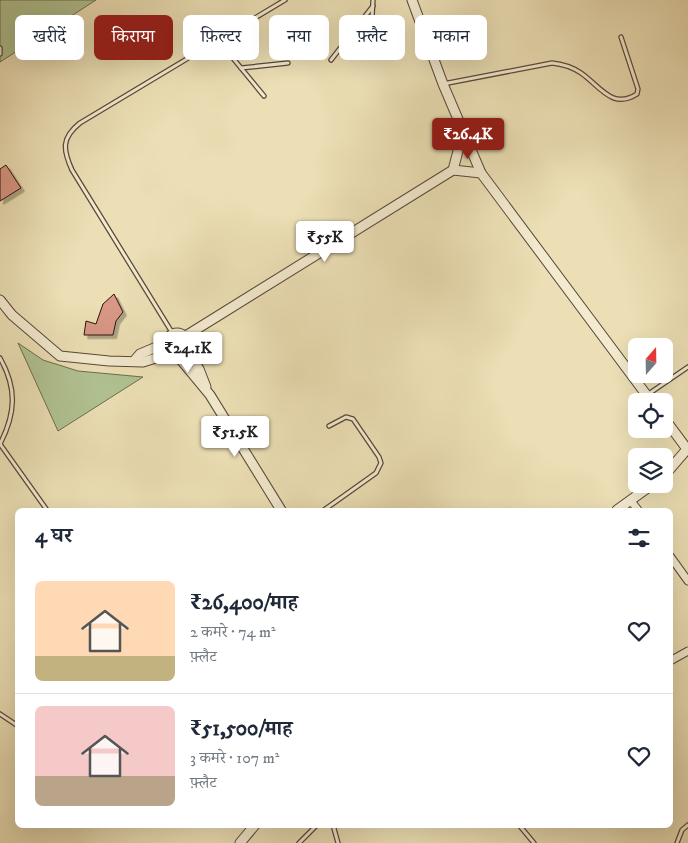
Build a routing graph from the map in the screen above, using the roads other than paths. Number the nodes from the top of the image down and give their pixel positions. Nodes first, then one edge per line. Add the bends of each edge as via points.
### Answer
1 (285, 0) edge
2 (373, 0) edge
3 (412, 0) edge
4 (373, 6) junction
5 (372, 15) edge
6 (259, 16) edge
7 (621, 37) dead end
8 (0, 48) edge
9 (0, 54) edge
10 (185, 60) edge
11 (234, 60) edge
12 (331, 60) dead end
13 (288, 63) dead end
14 (241, 68) junction
15 (443, 84) junction
16 (264, 96) dead end
17 (463, 132) junction
18 (453, 170) junction
19 (481, 173) junction
20 (0, 300) edge
21 (173, 334) junction
22 (184, 337) junction
23 (166, 343) junction
24 (186, 348) junction
25 (174, 353) junction
26 (0, 358) edge
27 (134, 361) junction
28 (688, 367) edge
29 (208, 392) junction
30 (645, 393) edge
31 (655, 393) edge
32 (329, 426) dead end
33 (673, 430) edge
34 (0, 444) edge
35 (688, 449) edge
36 (673, 466) edge
37 (641, 493) edge
38 (631, 500) junction
39 (46, 508) edge
40 (280, 508) edge
41 (327, 508) edge
42 (620, 508) edge
43 (637, 508) edge
44 (673, 560) edge
45 (688, 581) edge
46 (688, 652) edge
47 (673, 660) edge
48 (0, 714) edge
49 (15, 724) edge
50 (688, 825) edge
51 (252, 828) edge
52 (314, 828) edge
53 (334, 828) edge
54 (522, 828) edge
55 (240, 843) edge
56 (298, 843) edge
57 (338, 843) edge
58 (534, 843) edge
59 (677, 843) edge

1 - 6 lane
2 - 4 lane
3 - 15 street
4 - 5 lane
4 - 12 lane
7 - 15 lane via 638,91 628,99 613,99 582,74 562,64 552,63
8 - 9 lane
10 - 21 lane via 80,123 72,130 65,146 72,170
11 - 14 lane
13 - 14 lane
14 - 16 lane
15 - 17 street
17 - 18 street
17 - 19 street
18 - 19 street
18 - 22 street
19 - 30 street
20 - 27 street via 12,316 60,356
21 - 22 street
21 - 23 street
22 - 24 street
23 - 25 street
23 - 27 street via 140,354
24 - 25 street
24 - 29 street
25 - 27 street via 143,362
25 - 29 street
26 - 34 lane via 10,375 13,394 8,426
28 - 31 lane
29 - 40 street
32 - 41 lane via 346,417 353,419 381,463 376,473
33 - 35 street
34 - 39 lane
35 - 36 street
37 - 38 street
38 - 42 street
38 - 43 street
44 - 45 street
46 - 47 street
48 - 49 lane
50 - 59 lane via 682,830
51 - 55 street
52 - 56 lane
53 - 57 lane
54 - 58 lane

